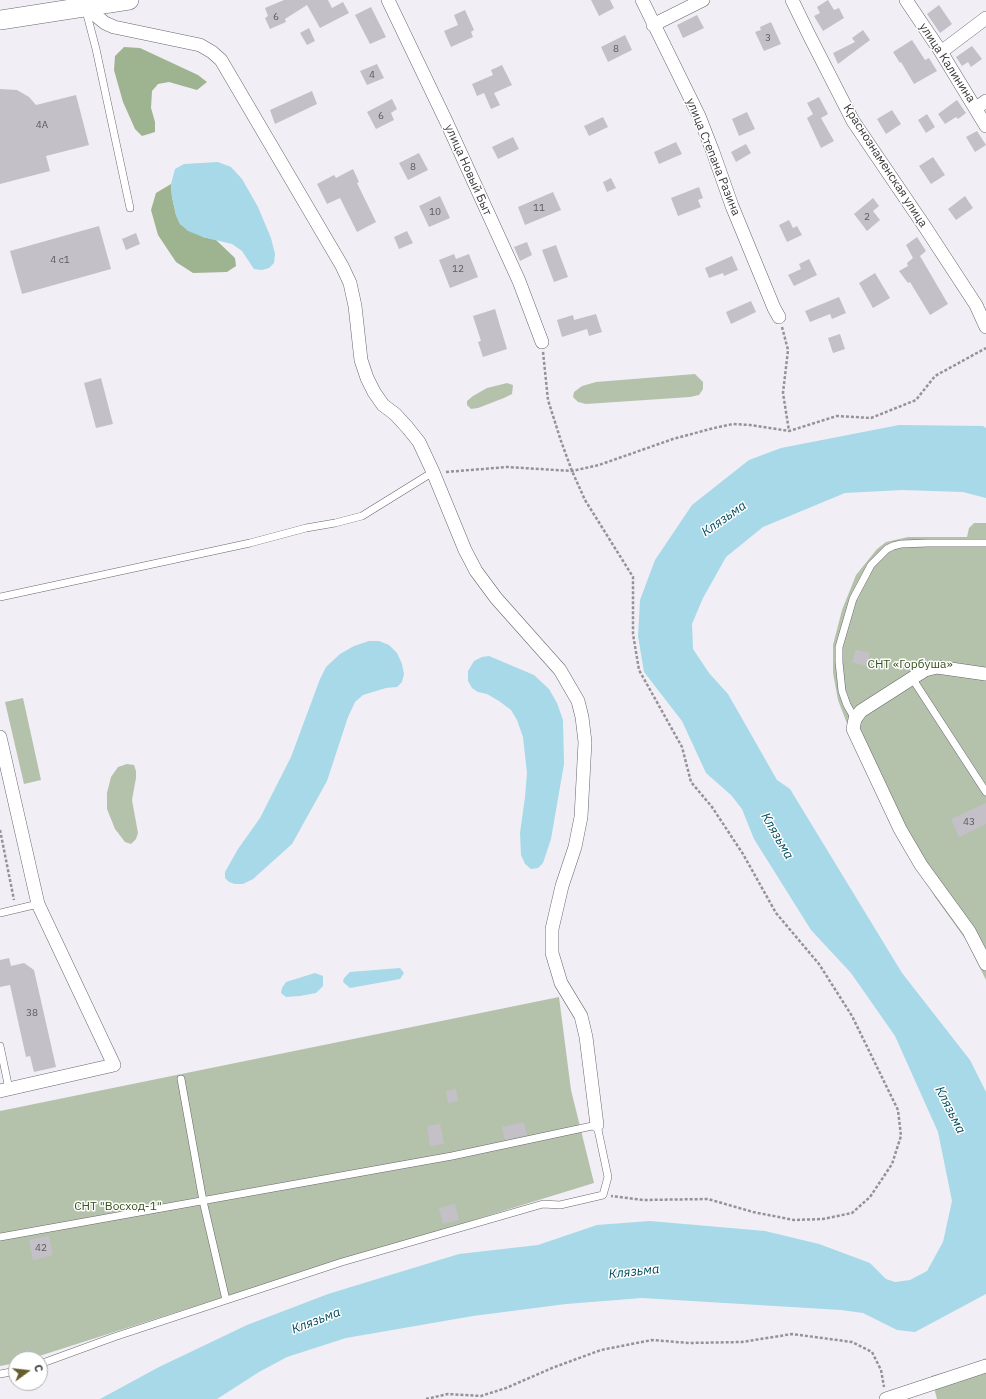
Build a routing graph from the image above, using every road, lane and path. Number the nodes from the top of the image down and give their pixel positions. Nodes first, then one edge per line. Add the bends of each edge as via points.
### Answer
1 (129, 0) edge
2 (388, 0) edge
3 (642, 0) edge
4 (703, 0) edge
5 (792, 0) edge
6 (906, 0) edge
7 (85, 7) junction
8 (986, 18) edge
9 (0, 20) edge
10 (653, 25) junction
11 (941, 52) junction
12 (981, 104) edge
13 (986, 126) edge
14 (130, 208) dead end
15 (779, 317) joint
16 (986, 327) edge
17 (542, 342) joint
18 (986, 348) edge
19 (789, 431) junction
20 (572, 471) junction
21 (434, 472) junction
22 (986, 543) edge
23 (0, 597) edge
24 (986, 674) edge
25 (912, 678) junction
26 (855, 719) junction
27 (0, 737) edge
28 (986, 792) edge
29 (0, 830) edge
30 (38, 904) junction
31 (16, 909) junction
32 (0, 913) edge
33 (986, 964) edge
34 (0, 1046) edge
35 (181, 1079) dead end
36 (5, 1090) edge
37 (597, 1125) junction
38 (603, 1195) junction
39 (203, 1201) junction
40 (0, 1238) edge
41 (226, 1300) junction
42 (48, 1361) edge
43 (986, 1366) edge
44 (884, 1396) edge
45 (426, 1399) edge

1 - 7 main road
2 - 17 street, улица Новый Быт via 519,281
3 - 10 street, улица Степана Разина
4 - 10 street
5 - 16 street, Краснознаменская улица via 853,121 976,305
6 - 11 street, улица Калинина
7 - 9 main road
7 - 14 lane
7 - 21 street via 114,27 200,45 221,60 350,283 361,360 367,378 383,405 408,427 419,442
8 - 11 street
10 - 15 street, улица Степана Разина via 699,116 732,206
11 - 12 street, улица Калинина
12 - 13 street, улица Калинина
15 - 19 path via 788,350 783,393
17 - 20 path via 548,400
18 - 19 path via 935,376 916,400 871,418 837,416
19 - 20 path via 750,424 733,424 673,439 599,465
20 - 21 path via 507,467
20 - 38 path via 585,500 633,578 633,634 639,670 682,746 691,782 712,807 743,854 776,913 819,964 852,1016 898,1110 901,1136 892,1164 870,1197 852,1213 823,1220 794,1220 708,1199 643,1200
21 - 23 lane via 362,516
21 - 37 street via 476,572 560,670 578,701 582,717 585,742 581,817 552,929 552,953 561,983 581,1016
22 - 26 lane via 901,544 887,550 871,565 853,599 839,647 842,691
24 - 25 street via 937,667 925,670
25 - 26 street via 861,711
25 - 28 lane
26 - 33 street via 853,729 900,829 921,865 969,931
27 - 30 street
29 - 31 path
30 - 31 lane
30 - 36 street via 114,1065
31 - 32 lane
34 - 36 lane
35 - 39 lane
37 - 38 lane via 608,1177
37 - 39 lane via 452,1156
38 - 41 lane via 560,1205 543,1204 342,1262
39 - 40 lane
39 - 41 lane
41 - 42 lane
43 - 44 street
44 - 45 path via 881,1370 872,1352 852,1342 792,1334 742,1342 689,1343 652,1340 601,1350 481,1396 448,1394

